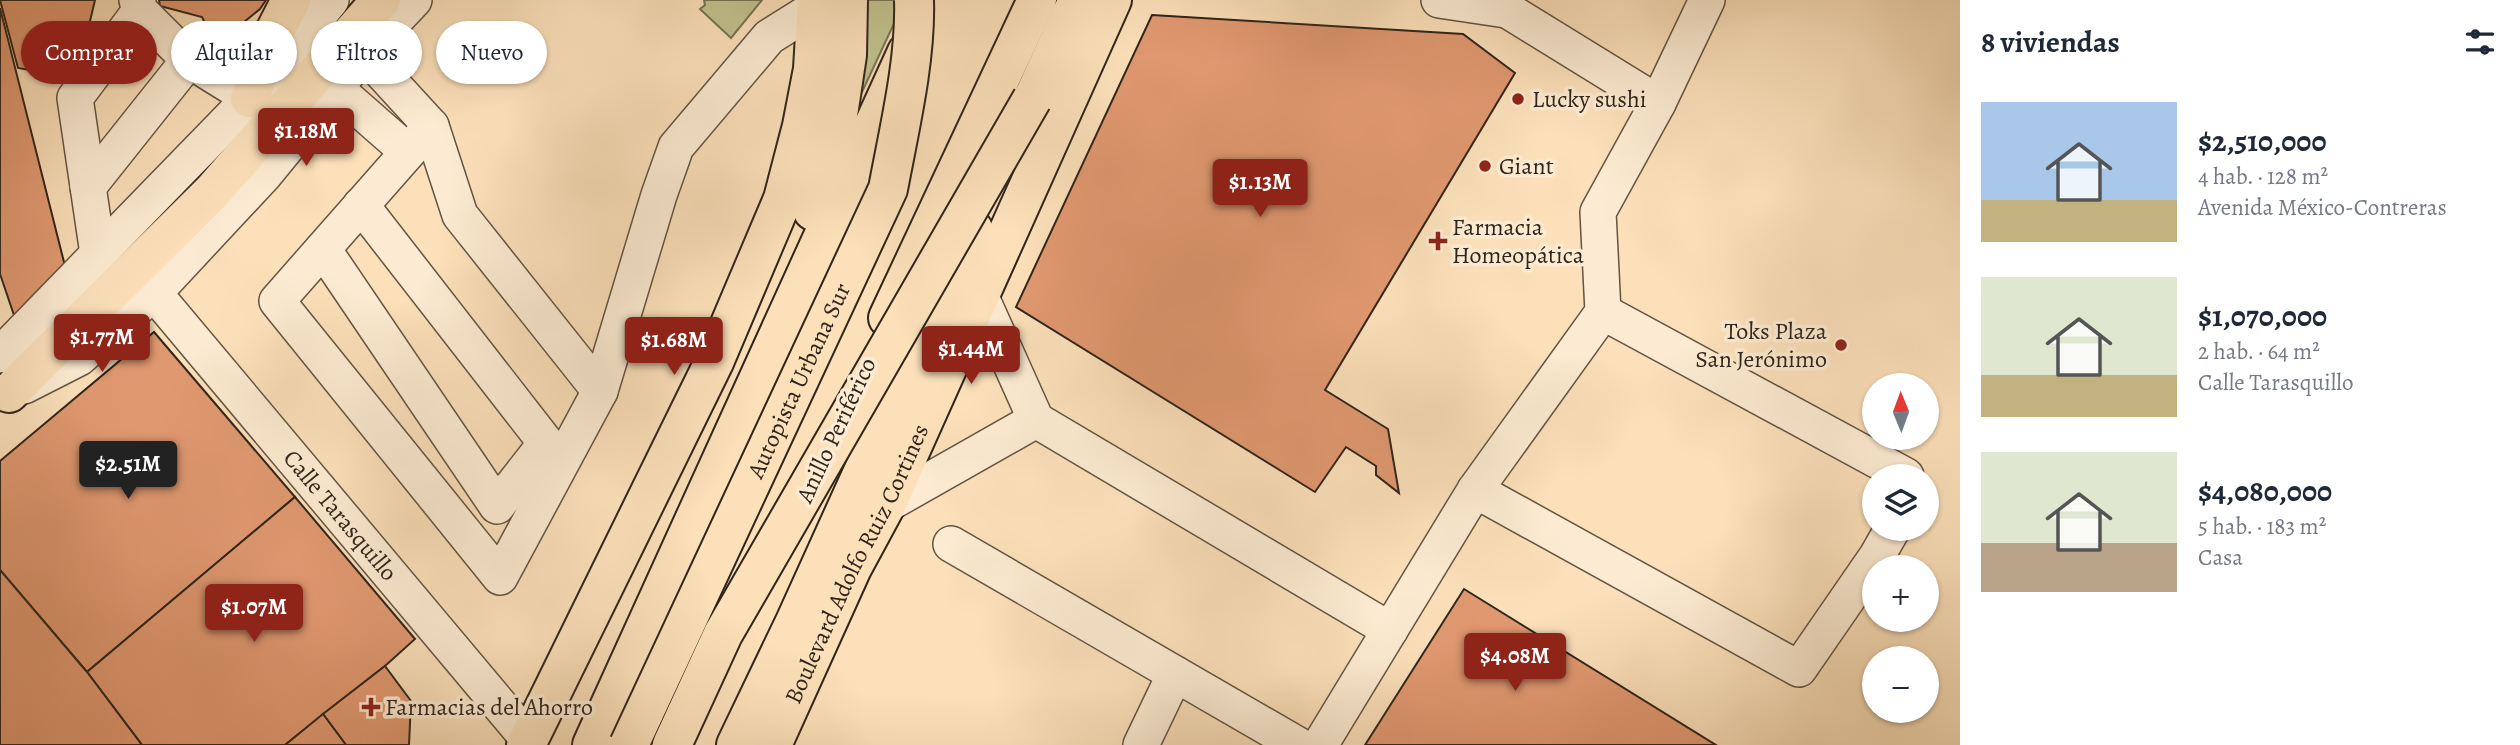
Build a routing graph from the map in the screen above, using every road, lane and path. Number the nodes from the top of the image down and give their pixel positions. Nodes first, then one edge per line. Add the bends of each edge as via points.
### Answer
1 (291, 0) edge
2 (331, 0) edge
3 (381, 0) edge
4 (414, 0) edge
5 (914, 0) edge
6 (932, 0) edge
7 (1037, 0) edge
8 (1078, 0) edge
9 (1112, 0) edge
10 (1439, 0) edge
11 (1707, 0) edge
12 (827, 2) edge
13 (1503, 3) edge
14 (139, 6) edge
15 (394, 21) edge
16 (171, 41) edge
17 (171, 83) edge
18 (228, 84) edge
19 (338, 84) edge
20 (393, 84) edge
21 (335, 88) junction
22 (250, 98) junction
23 (1032, 99) junction
24 (1658, 103) junction
25 (431, 125) junction
26 (408, 152) junction
27 (88, 187) junction
28 (361, 205) junction
29 (323, 249) junction
30 (98, 254) junction
31 (154, 293) junction
32 (980, 295) junction
33 (1603, 312) junction
34 (0, 355) edge
35 (600, 391) junction
36 (4, 396) edge
37 (1036, 420) junction
38 (1884, 464) edge
39 (1475, 490) junction
40 (886, 505) junction
41 (1886, 541) edge
42 (951, 544) dead end
43 (1390, 631) junction
44 (1175, 674) junction
45 (527, 742) edge
46 (572, 745) edge
47 (592, 745) edge
48 (629, 745) edge
49 (672, 745) edge
50 (689, 745) edge
51 (736, 745) edge
52 (772, 745) edge
53 (1141, 745) edge
54 (1298, 745) edge
55 (1320, 745) edge

1 - 22 main road
2 - 22 street
3 - 36 main road via 212,192
4 - 15 street
5 - 48 main road, Autopista Urbana Sur, bridge via 905,100 888,189
6 - 47 main road
7 - 50 main road, Anillo Periférico
8 - 23 main road
9 - 32 main road, Boulevard Adolfo Ruiz Cortines
10 - 13 street
11 - 24 street
12 - 35 street via 769,37 676,148
12 - 45 main road via 783,199 714,362
12 - 46 main road via 847,55 835,135 812,214 636,614
13 - 24 street
14 - 16 street
14 - 27 street via 75,98
17 - 27 street
18 - 22 street
19 - 21 street
20 - 25 street
21 - 26 street
21 - 31 street via 265,174
22 - 30 street
23 - 49 main road, bridge via 723,634
23 - 51 main road, bridge
24 - 33 street via 1598,212
25 - 26 street
25 - 35 street via 460,215
26 - 28 street
27 - 30 street
28 - 29 street
28 - 29 street via 546,443 497,506
29 - 35 street via 277,301 500,577
30 - 34 street
31 - 36 street via 79,358
31 - 45 street, Calle Tarasquillo
32 - 37 street
32 - 40 main road, Boulevard Adolfo Ruiz Cortines
33 - 38 street
33 - 39 street
37 - 40 street
37 - 43 street
39 - 41 street via 1799,668
39 - 43 street
40 - 52 main road, Boulevard Adolfo Ruiz Cortines via 852,568
42 - 44 street
43 - 55 street
44 - 53 street
44 - 54 street

